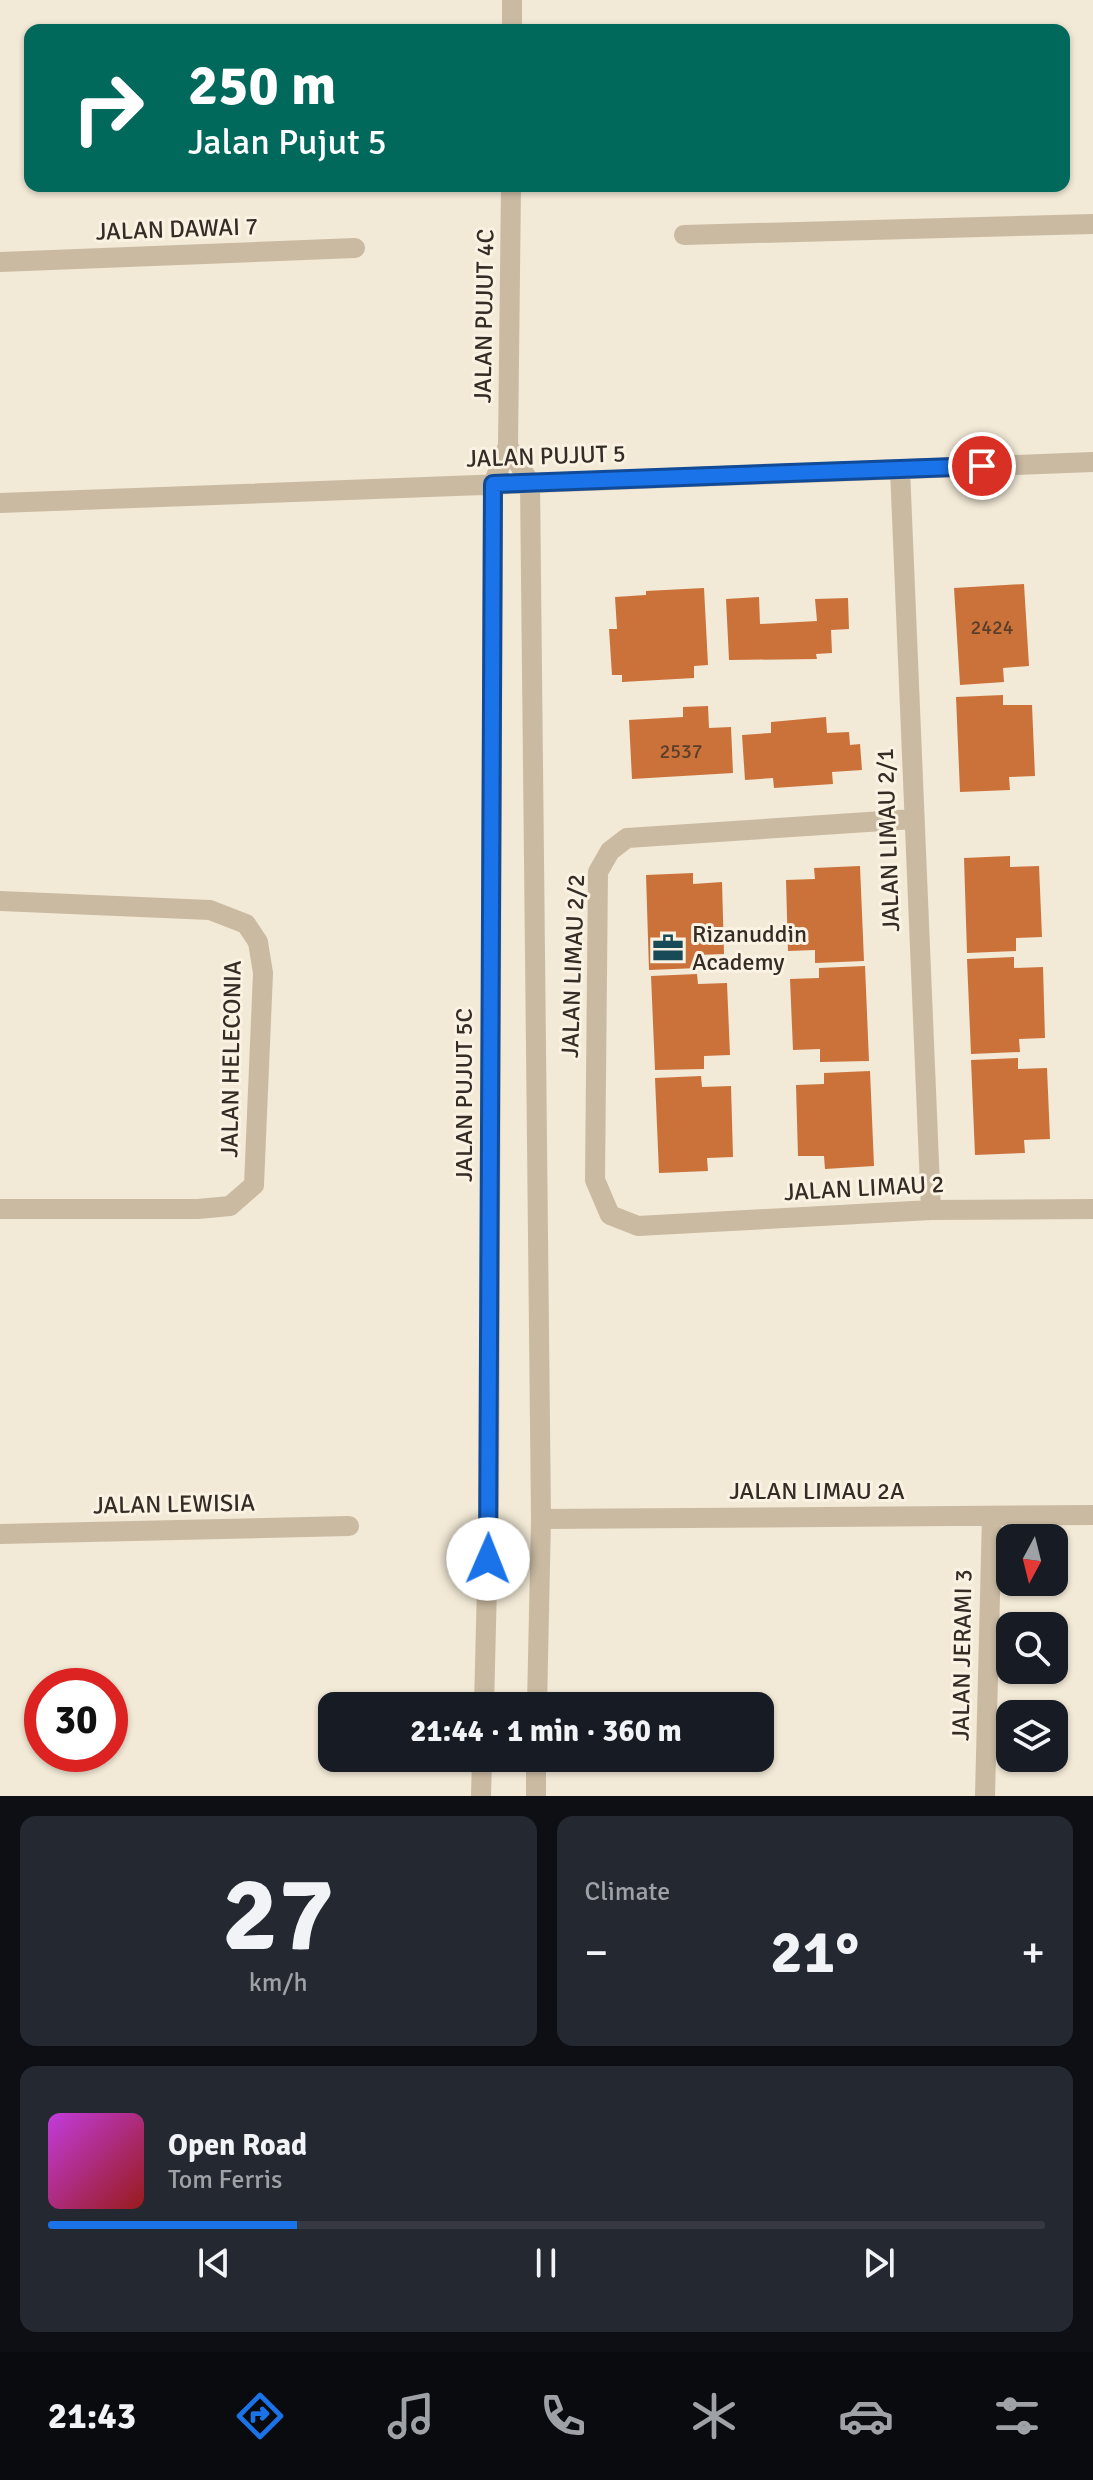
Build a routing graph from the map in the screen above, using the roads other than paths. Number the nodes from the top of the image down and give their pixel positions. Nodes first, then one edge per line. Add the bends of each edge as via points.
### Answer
1 (512, 0) edge
2 (512, 24) edge
3 (511, 192) edge
4 (1093, 224) edge
5 (684, 235) dead end
6 (355, 248) dead end
7 (0, 262) edge
8 (508, 446) junction
9 (1093, 462) edge
10 (900, 469) junction
11 (530, 483) junction
12 (493, 484) junction
13 (0, 503) edge
14 (913, 819) junction
15 (0, 901) edge
16 (0, 1209) edge
17 (1093, 1209) edge
18 (931, 1210) junction
19 (638, 1226) joint
20 (1093, 1515) edge
21 (992, 1516) junction
22 (541, 1519) junction
23 (349, 1526) dead end
24 (0, 1534) edge
25 (484, 1692) edge
26 (537, 1692) edge
27 (482, 1772) edge
28 (536, 1772) edge
29 (481, 1796) edge
30 (536, 1796) edge
31 (985, 1796) edge

1 - 2 street
3 - 8 street, JALAN PUJUT 4C
4 - 5 street
6 - 7 street, JALAN DAWAI 7
8 - 11 street
8 - 12 street
9 - 10 street, JALAN PUJUT 5
10 - 11 street, JALAN PUJUT 5
10 - 14 street, JALAN LIMAU 2/1
11 - 12 street, JALAN PUJUT 5
11 - 22 street
12 - 13 street, JALAN PUJUT 5
12 - 25 street, JALAN PUJUT 5C
14 - 18 street, JALAN LIMAU 2/1
14 - 19 street, JALAN LIMAU 2/2 via 627,838 610,851 598,872 595,1180 610,1215
15 - 16 street, JALAN HELECONIA via 210,910 246,924 258,942 263,973 254,1185 230,1206
17 - 18 street, JALAN LIMAU 2
18 - 19 street, JALAN LIMAU 2
20 - 21 street, JALAN LIMAU 2A
21 - 22 street, JALAN LIMAU 2A
21 - 31 street, JALAN JERAMI 3
22 - 26 street
23 - 24 street, JALAN LEWISIA
27 - 29 street
28 - 30 street

